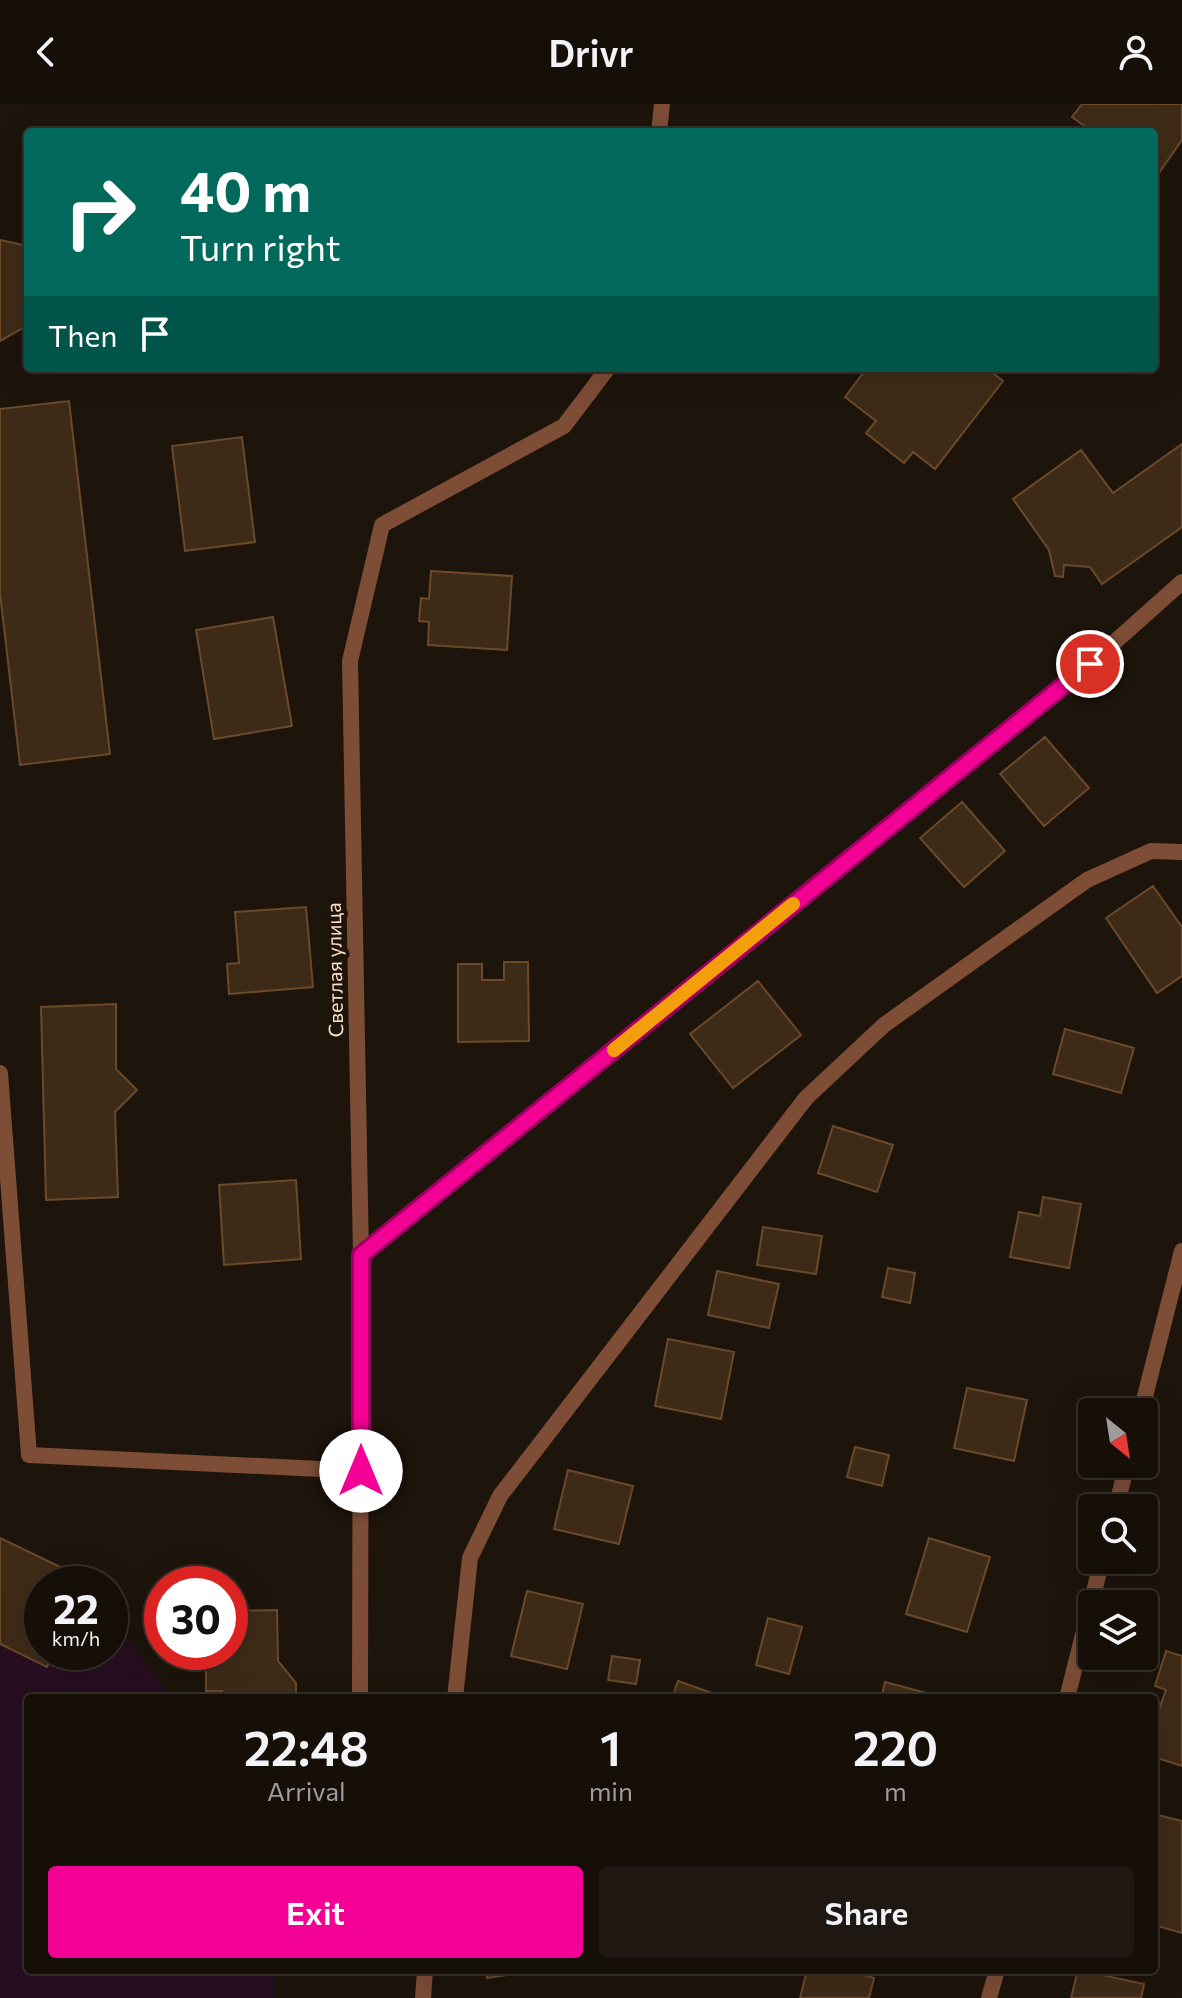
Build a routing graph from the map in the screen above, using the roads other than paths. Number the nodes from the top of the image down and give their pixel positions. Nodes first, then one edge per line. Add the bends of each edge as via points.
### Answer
1 (662, 104) edge
2 (659, 128) edge
3 (605, 372) edge
4 (1182, 582) edge
5 (1182, 852) edge
6 (0, 1073) edge
7 (1182, 1251) edge
8 (361, 1255) junction
9 (1145, 1398) edge
10 (361, 1471) junction
11 (1098, 1574) edge
12 (360, 1694) edge
13 (455, 1694) edge
14 (1068, 1694) edge
15 (425, 1974) edge
16 (996, 1974) edge
17 (423, 1998) edge
18 (989, 1998) edge

1 - 2 street
3 - 8 street, Светлая улица via 564,426 382,525 350,661
4 - 8 street via 1090,664
5 - 13 street via 1151,851 1087,880 884,1025 806,1098 500,1496 470,1558
6 - 10 street via 29,1455
7 - 9 street
8 - 10 street, Светлая улица
10 - 12 street, Светлая улица
11 - 14 street
15 - 17 street
16 - 18 street

